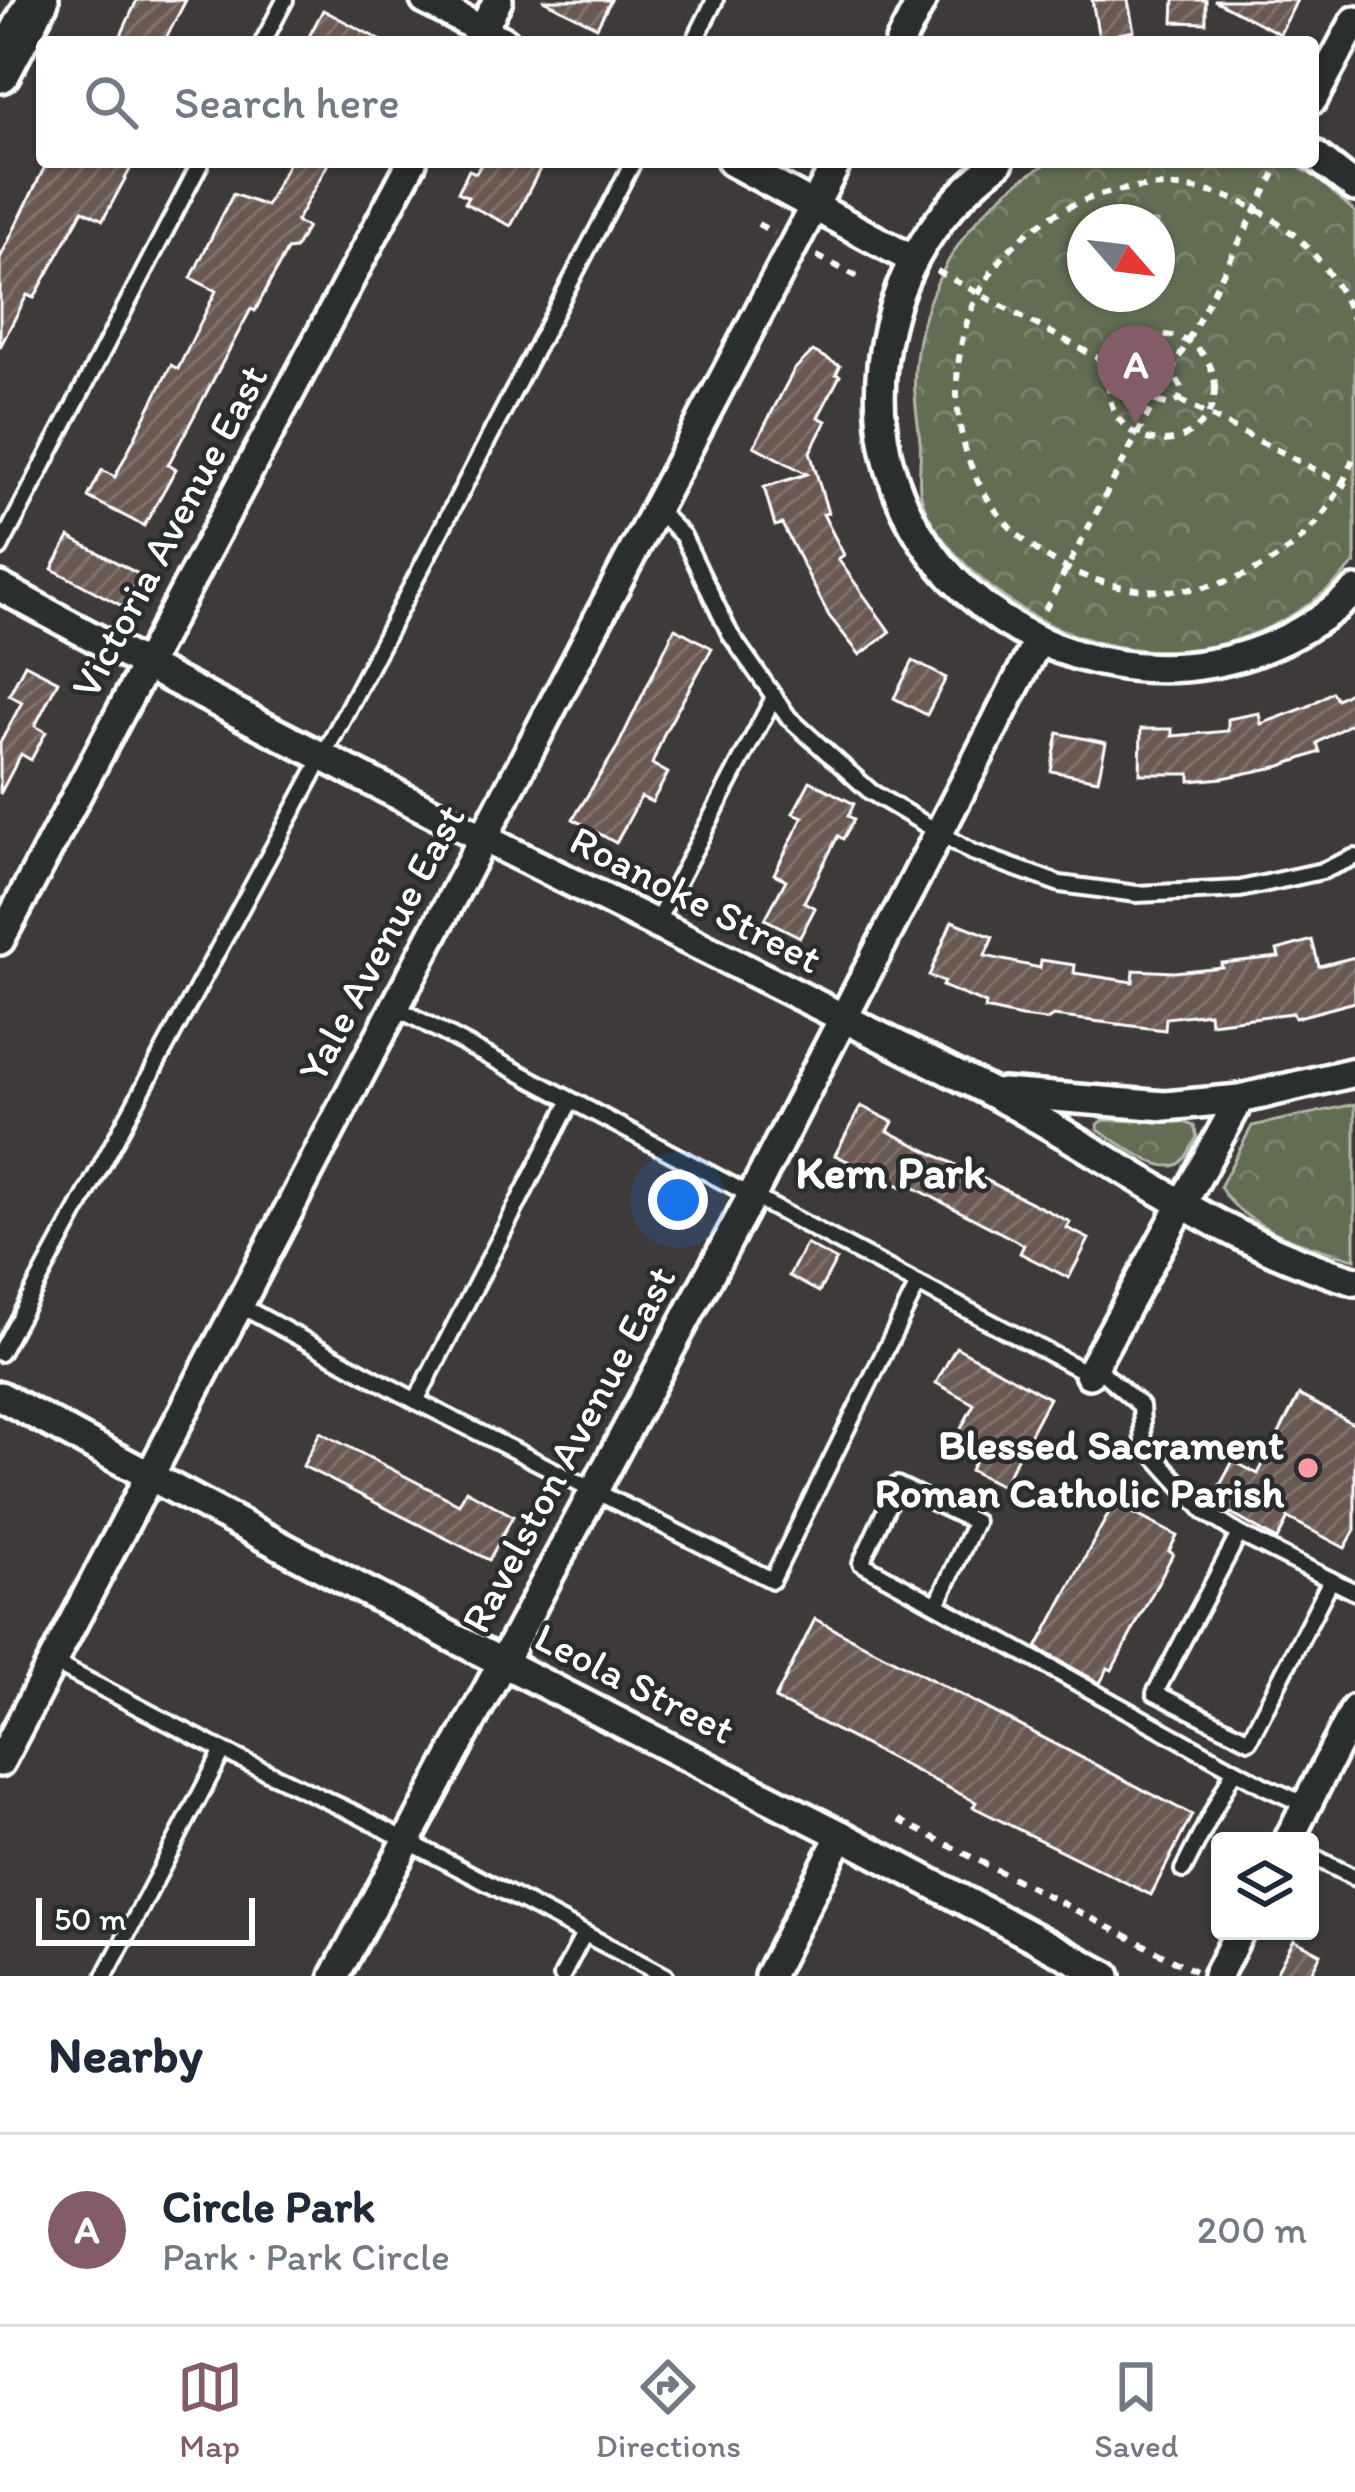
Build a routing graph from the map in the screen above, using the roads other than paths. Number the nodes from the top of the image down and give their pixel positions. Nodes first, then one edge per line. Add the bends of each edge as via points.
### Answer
1 (38, 0) edge
2 (285, 0) edge
3 (425, 0) edge
4 (498, 0) edge
5 (715, 0) edge
6 (922, 0) edge
7 (1355, 21) edge
8 (266, 36) edge
9 (485, 36) edge
10 (489, 36) edge
11 (697, 36) edge
12 (903, 36) edge
13 (0, 72) edge
14 (1319, 88) edge
15 (1319, 159) edge
16 (197, 168) edge
17 (409, 168) edge
18 (631, 168) edge
19 (743, 168) edge
20 (834, 168) edge
21 (992, 168) edge
22 (1355, 187) edge
23 (813, 206) junction
24 (913, 260) junction
25 (657, 510) junction
26 (0, 548) edge
27 (0, 587) edge
28 (1355, 591) edge
29 (1035, 639) junction
30 (145, 666) junction
31 (773, 699) junction
32 (322, 755) junction
33 (937, 831) junction
34 (482, 838) junction
35 (1355, 857) edge
36 (655, 925) junction
37 (0, 940) edge
38 (395, 1007) junction
39 (841, 1019) junction
40 (1355, 1072) edge
41 (989, 1091) junction
42 (1240, 1099) junction
43 (570, 1102) junction
44 (751, 1197) junction
45 (1179, 1204) junction
46 (1355, 1281) edge
47 (918, 1284) junction
48 (238, 1305) junction
49 (0, 1353) edge
50 (1092, 1369) junction
51 (0, 1396) edge
52 (416, 1402) junction
53 (149, 1477) junction
54 (594, 1490) junction
55 (1239, 1534) junction
56 (1330, 1580) junction
57 (1355, 1592) edge
58 (937, 1605) junction
59 (52, 1662) junction
60 (501, 1662) junction
61 (1355, 1709) edge
62 (223, 1751) junction
63 (0, 1762) edge
64 (1234, 1770) junction
65 (1306, 1805) junction
66 (1292, 1832) edge
67 (842, 1835) junction
68 (406, 1840) junction
69 (1319, 1860) edge
70 (1183, 1870) dead end
71 (1355, 1878) edge
72 (584, 1934) junction
73 (1235, 1940) edge
74 (105, 1976) edge
75 (335, 1976) edge
76 (562, 1976) edge
77 (665, 1976) edge
78 (769, 1976) edge
79 (1106, 1976) edge
80 (1216, 1976) edge

1 - 13 street
2 - 8 lane
3 - 9 street
4 - 10 street
5 - 11 lane
6 - 12 street
7 - 14 street
15 - 22 street
16 - 26 lane
17 - 30 street, Victoria Avenue East
18 - 32 lane
19 - 23 street
20 - 23 street, Yale Avenue East
21 - 24 street via 962,193
23 - 24 street
23 - 25 street, Yale Avenue East
24 - 29 street via 884,354 882,404 895,477 942,564 976,600
25 - 31 lane via 683,536 730,634
25 - 34 street, Yale Avenue East
27 - 30 street, Roanoke Street
28 - 29 street via 1284,641 1196,668 1126,668
29 - 33 street, Ravelston Avenue East
30 - 32 street, Roanoke Street
30 - 37 street, Victoria Avenue East
31 - 33 lane via 871,792
31 - 36 lane
32 - 34 street, Roanoke Street
32 - 49 lane
33 - 35 lane via 990,861 1060,884 1137,894 1240,889
33 - 39 street, Ravelston Avenue East
34 - 36 street, Roanoke Street
34 - 38 street, Yale Avenue East
36 - 39 street, Roanoke Street
38 - 43 lane
38 - 48 street, Yale Avenue East
39 - 41 street, Roanoke Street
39 - 44 street, Ravelston Avenue East
40 - 42 street
41 - 42 street via 1166,1106
41 - 45 street, Roanoke Street
42 - 45 street
43 - 44 lane
43 - 52 lane
44 - 47 lane
44 - 54 street, Ravelston Avenue East
45 - 46 street, Roanoke Street via 1252,1244
45 - 50 street
47 - 50 lane
47 - 54 lane via 772,1580
48 - 52 lane
48 - 53 street, Yale Avenue East
50 - 55 lane via 1141,1406 1143,1443 1205,1512
51 - 53 street, Leola Street
52 - 54 lane
53 - 59 street, Yale Avenue East
53 - 60 street, Leola Street
54 - 60 street, Ravelston Avenue East
55 - 56 lane
55 - 56 lane via 1155,1693 1230,1731 1249,1740
56 - 57 lane
58 - 58 lane via 861,1563 897,1485 975,1522
58 - 64 lane
59 - 62 lane
59 - 63 street, Yale Avenue East
60 - 67 street, Leola Street
60 - 68 street, Ravelston Avenue East
61 - 65 street
62 - 68 lane
62 - 74 lane
64 - 65 lane
64 - 70 lane
65 - 66 street
67 - 78 street
67 - 79 street, Leola Street
68 - 72 lane
68 - 75 street, Ravelston Avenue East
69 - 71 lane
72 - 76 lane
72 - 77 lane
73 - 80 street

